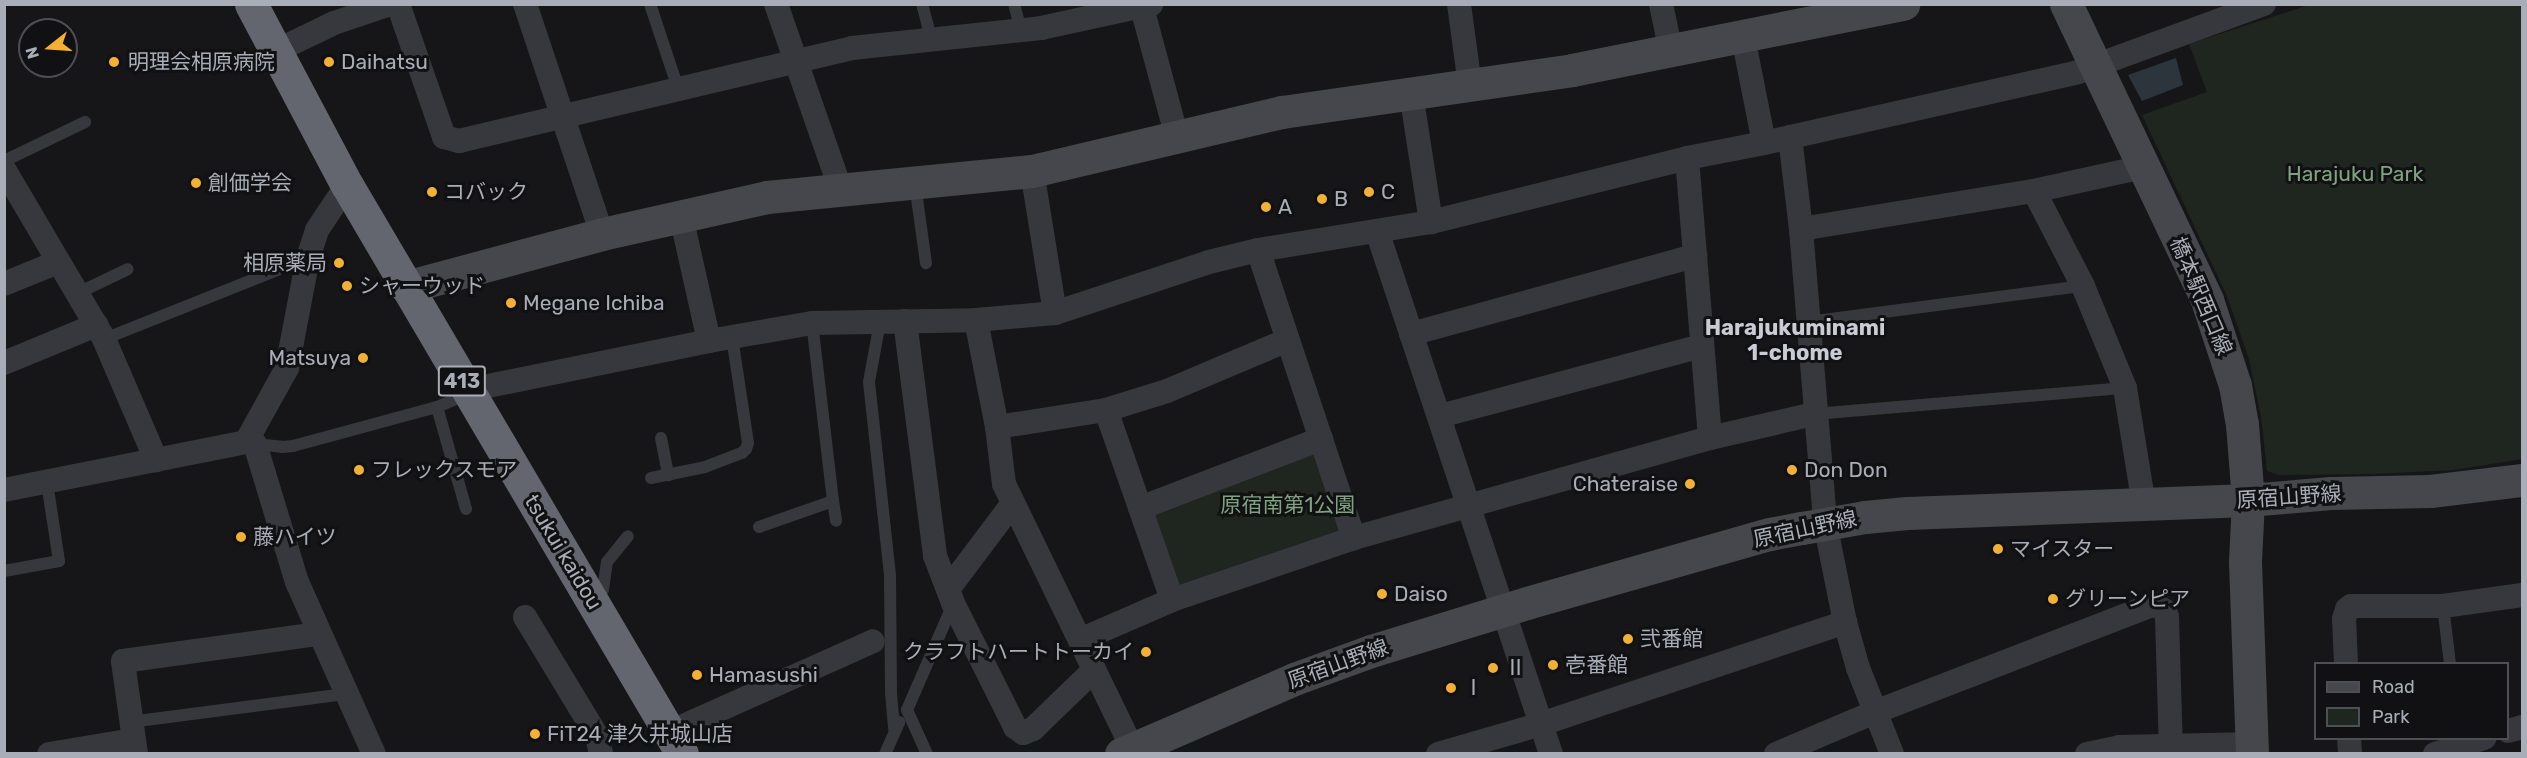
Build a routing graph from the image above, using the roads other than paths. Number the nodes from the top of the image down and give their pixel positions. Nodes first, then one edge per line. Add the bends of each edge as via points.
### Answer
1 (251, 4) edge
2 (390, 4) edge
3 (398, 4) edge
4 (525, 4) edge
5 (650, 4) edge
6 (776, 4) edge
7 (922, 4) edge
8 (1014, 4) edge
9 (1459, 4) edge
10 (1661, 4) edge
11 (1902, 4) edge
12 (2066, 4) edge
13 (2264, 4) edge
14 (1145, 5) edge
15 (2221, 12) edge
16 (1021, 30) junction
17 (1743, 36) junction
18 (931, 38) junction
19 (274, 52) junction
20 (1671, 52) junction
21 (795, 60) junction
22 (2096, 67) junction
23 (1470, 85) junction
24 (678, 88) junction
25 (1411, 93) junction
26 (563, 116) junction
27 (85, 122) dead end
28 (1177, 137) junction
29 (1790, 137) junction
30 (1764, 143) junction
31 (1688, 158) junction
32 (4, 161) edge
33 (2143, 167) junction
34 (4, 169) edge
35 (1032, 171) junction
36 (915, 183) junction
37 (347, 185) junction
38 (840, 188) junction
39 (2034, 191) junction
40 (681, 216) junction
41 (1431, 222) junction
42 (1801, 228) junction
43 (1377, 231) junction
44 (602, 234) junction
45 (1258, 250) junction
46 (1695, 256) junction
47 (308, 258) junction
48 (58, 262) junction
49 (926, 263) dead end
50 (128, 269) dead end
51 (4, 284) edge
52 (2083, 286) junction
53 (406, 287) junction
54 (78, 293) junction
55 (1055, 313) junction
56 (976, 320) junction
57 (905, 321) junction
58 (880, 322) junction
59 (1808, 322) junction
60 (812, 323) junction
61 (100, 332) junction
62 (1411, 334) junction
63 (721, 339) junction
64 (1288, 340) junction
65 (1701, 346) junction
66 (4, 363) edge
67 (2125, 388) junction
68 (469, 393) junction
69 (437, 407) junction
70 (1106, 410) junction
71 (1814, 414) junction
72 (1440, 416) junction
73 (997, 427) junction
74 (661, 438) dead end
75 (1710, 438) junction
76 (1321, 439) junction
77 (251, 443) junction
78 (156, 460) junction
79 (668, 475) junction
80 (651, 478) dead end
81 (2523, 480) edge
82 (46, 483) junction
83 (4, 490) edge
84 (2248, 500) junction
85 (833, 501) junction
86 (1013, 503) junction
87 (2144, 505) junction
88 (1470, 506) junction
89 (1140, 508) junction
90 (466, 509) dead end
91 (836, 521) dead end
92 (1825, 523) junction
93 (759, 527) dead end
94 (628, 536) dead end
95 (1354, 537) junction
96 (4, 571) edge
97 (603, 590) dead end
98 (951, 595) junction
99 (2523, 595) edge
100 (1172, 600) junction
101 (2443, 606) junction
102 (1503, 610) junction
103 (525, 617) dead end
104 (1845, 622) junction
105 (318, 634) junction
106 (1080, 640) junction
107 (873, 641) dead end
108 (2346, 662) edge
109 (2450, 662) edge
110 (1094, 670) junction
111 (345, 694) junction
112 (907, 710) junction
113 (1875, 712) junction
114 (1541, 724) junction
115 (894, 729) junction
116 (133, 738) edge
117 (2459, 742) edge
118 (676, 743) edge
119 (2171, 749) edge
120 (2252, 749) edge
121 (1129, 752) edge
122 (49, 753) edge
123 (374, 753) edge
124 (601, 753) edge
125 (885, 753) edge
126 (927, 753) edge
127 (1438, 753) edge
128 (1551, 753) edge
129 (1776, 753) edge
130 (1892, 753) edge
131 (2087, 753) edge
132 (2435, 753) edge

1 - 19 highway, tsukui kaidou / 413
2 - 19 street via 334,23
3 - 26 street via 444,137 459,141
4 - 26 street
5 - 24 lane
6 - 21 street
7 - 18 lane
8 - 16 lane
9 - 23 street
10 - 20 street
11 - 17 street
12 - 22 street, 橋本駅西口線
13 - 15 street
14 - 16 street
14 - 28 street
15 - 22 street
16 - 18 street
17 - 20 street
17 - 30 street
18 - 21 street via 878,43
19 - 37 highway, tsukui kaidou / 413
20 - 23 street
21 - 24 street
21 - 38 street
22 - 29 street
22 - 33 street, 橋本駅西口線
23 - 25 street
24 - 26 street
25 - 28 street via 1282,112
25 - 41 street
26 - 44 street
27 - 32 lane
28 - 35 street
29 - 30 street
29 - 42 street
30 - 31 street
31 - 41 street
31 - 46 street
33 - 39 street
33 - 84 street, 橋本駅西口線 via 2207,300 2224,348 2242,424
34 - 48 street
35 - 36 street
35 - 55 street
36 - 38 street
36 - 49 lane
37 - 47 street via 317,230
37 - 53 highway, tsukui kaidou / 413
38 - 40 street via 767,197
39 - 42 street
39 - 52 street
40 - 44 street
40 - 63 street
41 - 43 street
42 - 59 street
43 - 45 street
43 - 62 street
44 - 53 street
45 - 55 street via 1209,262
45 - 64 street
46 - 62 street
46 - 65 street
47 - 61 lane
47 - 77 street via 286,368
48 - 51 street
48 - 54 street
50 - 54 lane
52 - 59 lane
52 - 67 street
53 - 68 highway, tsukui kaidou / 413
54 - 61 street
55 - 56 street
56 - 57 street
56 - 73 street
57 - 58 street
57 - 98 street via 935,556
58 - 60 street
58 - 115 lane via 869,382 890,576
59 - 71 street
60 - 63 street
60 - 85 lane
61 - 66 street
61 - 78 street
62 - 72 street
63 - 68 street
63 - 79 lane via 748,443 746,449 732,458
64 - 70 street via 1167,391
64 - 76 street
65 - 72 street
65 - 75 street
67 - 71 lane
67 - 87 street
68 - 69 lane
68 - 118 highway, tsukui kaidou / 413
69 - 77 lane via 293,446
69 - 90 lane
70 - 73 street
70 - 89 street
71 - 75 street
71 - 92 street
72 - 88 street
73 - 86 street via 1004,484
74 - 79 lane
75 - 88 street
76 - 89 street
76 - 95 street
77 - 78 street
77 - 105 street
78 - 82 street
79 - 80 lane
81 - 84 street, 原宿山野線 via 2439,490
82 - 83 street
82 - 96 lane via 58,561
84 - 87 street, 原宿山野線
84 - 120 street, 橋本駅西口線 via 2245,562
85 - 91 lane
85 - 93 lane
86 - 98 street
86 - 106 street
87 - 92 street, 原宿山野線 via 1907,513
88 - 95 street
88 - 102 street
89 - 100 street
92 - 102 street, 原宿山野線 via 1770,534
92 - 104 street
94 - 97 lane via 607,562
95 - 100 street
98 - 110 street via 1019,731 1034,729
98 - 112 lane
99 - 101 street
100 - 106 street
101 - 108 street via 2351,606 2344,619
101 - 109 lane
102 - 114 street
102 - 121 street, 原宿山野線 via 1300,677
103 - 124 street via 597,736
104 - 113 street
104 - 114 street
105 - 111 street
105 - 116 street via 127,658 122,665
106 - 110 street
107 - 118 street
110 - 121 street
111 - 116 lane
111 - 123 street
112 - 115 lane
112 - 126 lane
113 - 119 street via 2155,604 2167,617
113 - 129 street
113 - 130 street
114 - 127 street
114 - 128 street
115 - 125 lane
116 - 122 street
117 - 132 street
119 - 120 street
119 - 131 street via 2119,747

